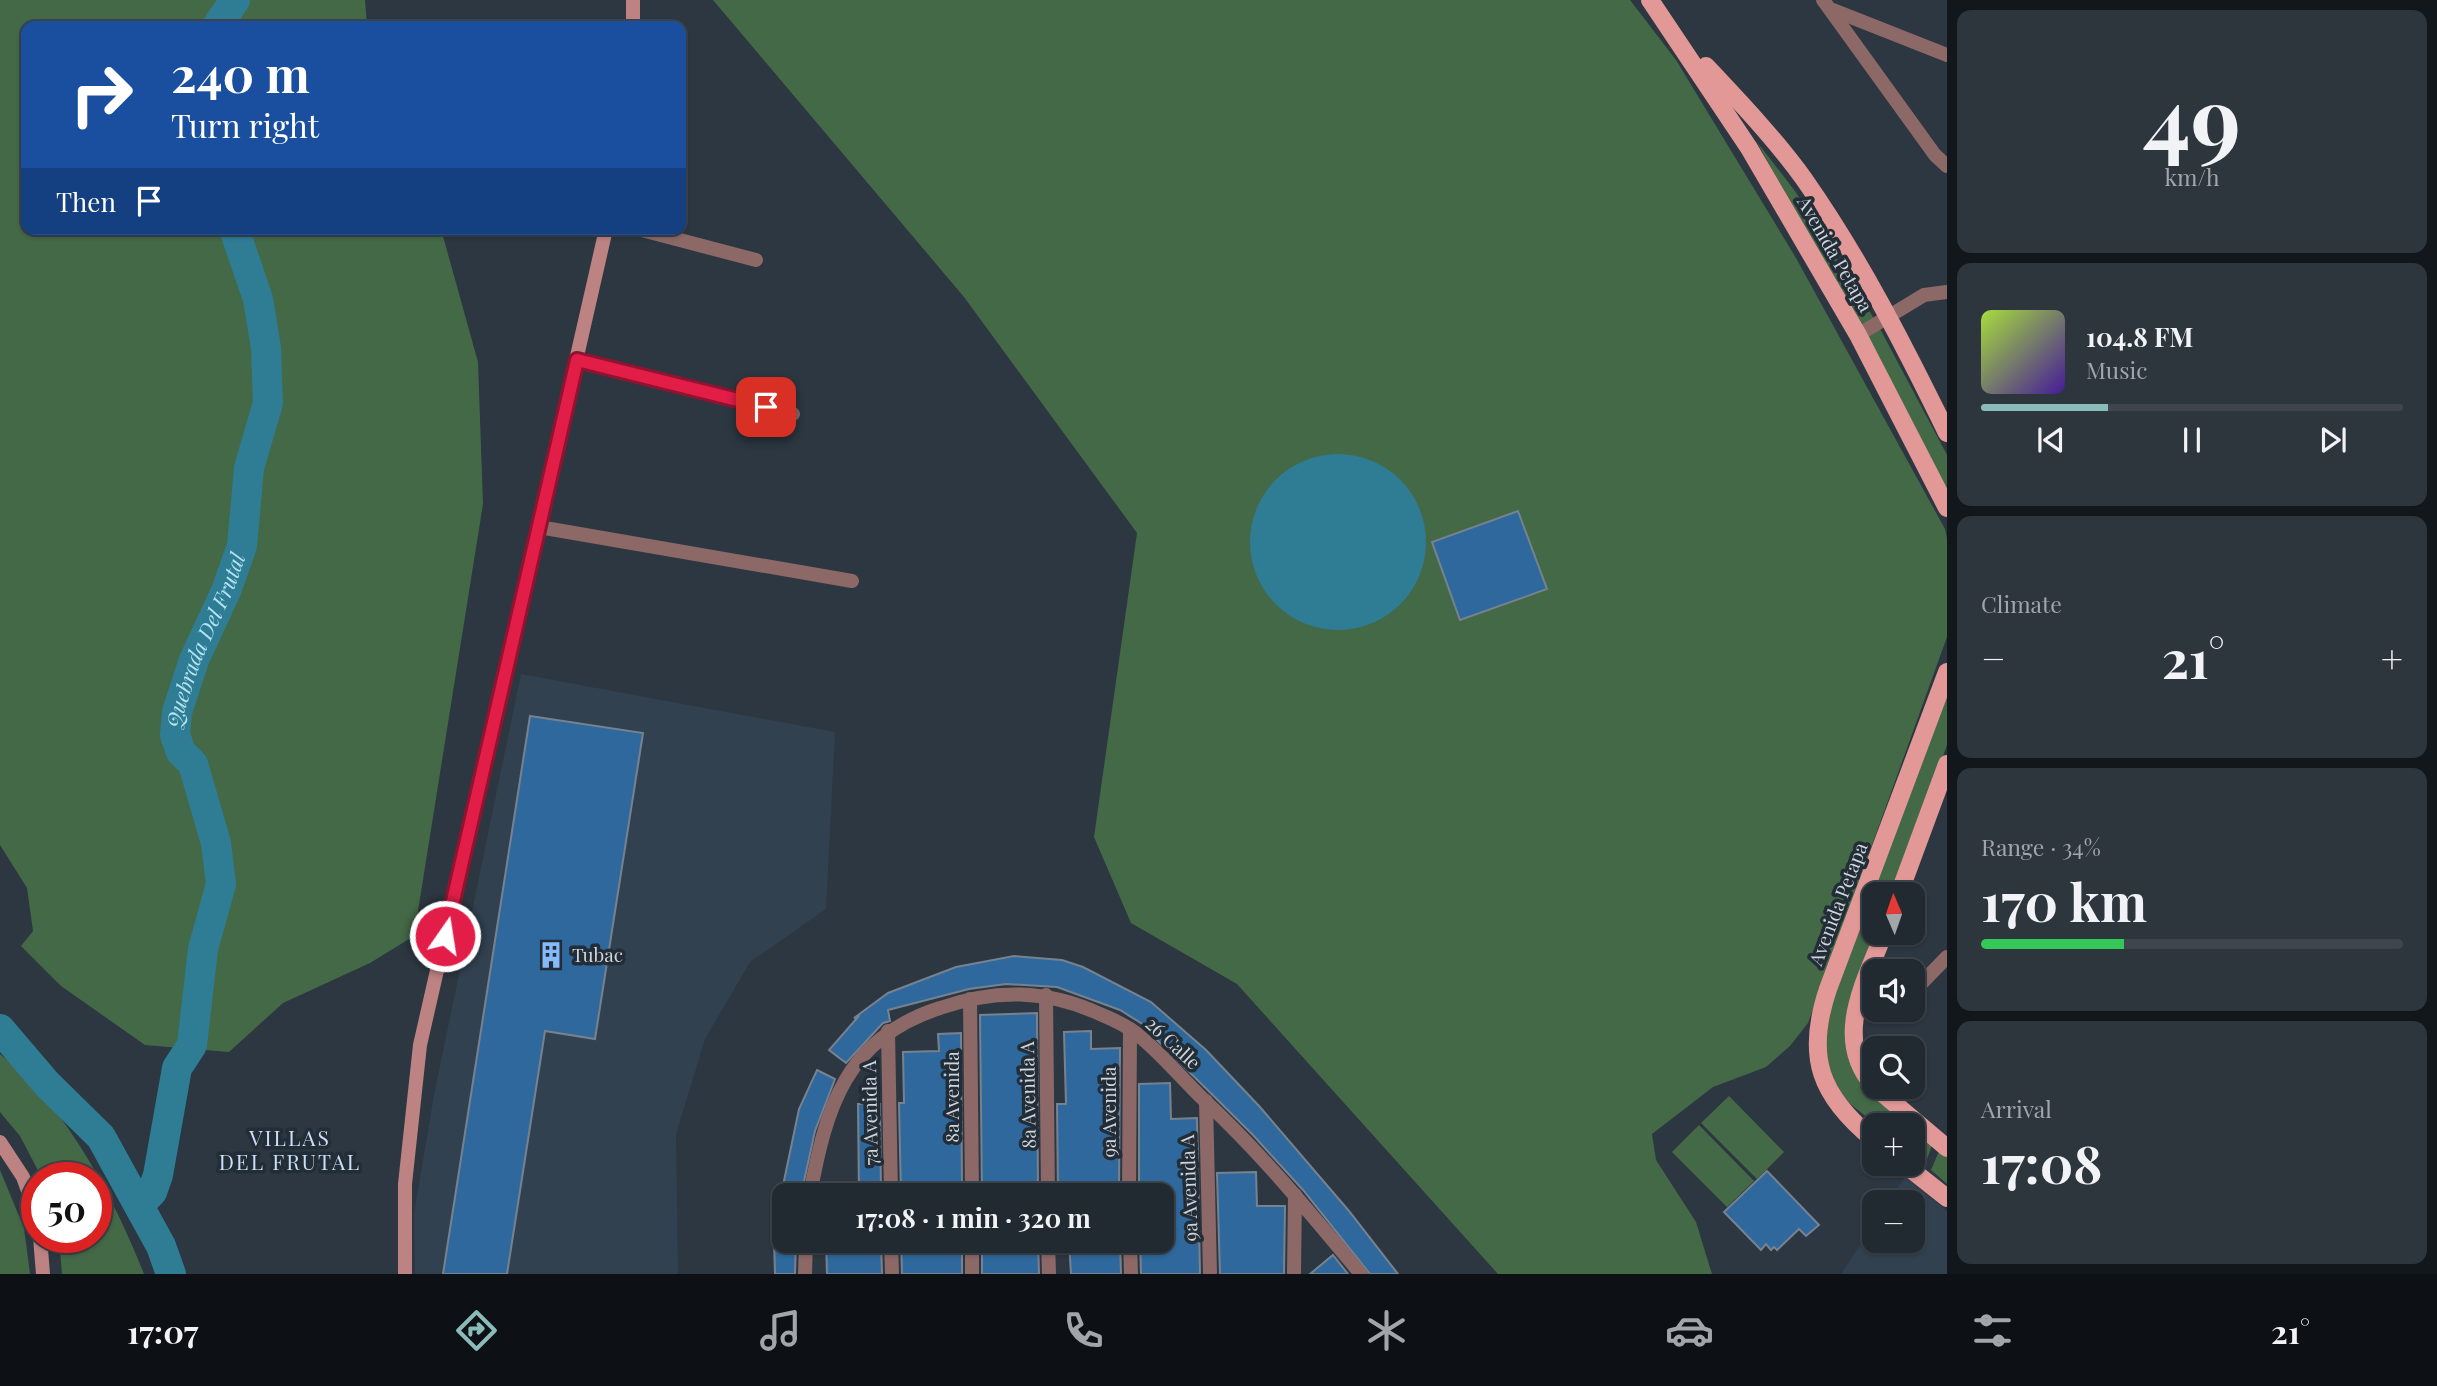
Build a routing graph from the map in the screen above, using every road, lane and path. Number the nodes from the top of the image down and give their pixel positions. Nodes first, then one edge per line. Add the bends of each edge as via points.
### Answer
1 (633, 0) edge
2 (1650, 0) edge
3 (1827, 5) edge
4 (633, 21) edge
5 (1672, 29) junction
6 (1947, 55) edge
7 (1947, 166) edge
8 (605, 235) edge
9 (661, 235) edge
10 (756, 260) dead end
11 (1947, 292) edge
12 (1889, 316) junction
13 (1858, 334) junction
14 (577, 360) junction
15 (793, 414) dead end
16 (1947, 433) edge
17 (1947, 508) edge
18 (539, 527) junction
19 (852, 582) dead end
20 (1947, 671) edge
21 (1947, 764) edge
22 (1876, 882) edge
23 (1903, 882) edge
24 (1862, 921) edge
25 (1880, 945) edge
26 (1947, 957) edge
27 (1925, 980) edge
28 (1046, 995) junction
29 (970, 999) junction
30 (1130, 1029) junction
31 (888, 1031) junction
32 (1862, 1068) edge
33 (1888, 1099) edge
34 (1206, 1101) junction
35 (1862, 1128) edge
36 (0, 1142) edge
37 (1947, 1148) edge
38 (21, 1174) edge
39 (1919, 1176) edge
40 (812, 1183) edge
41 (891, 1183) edge
42 (972, 1183) edge
43 (1048, 1183) edge
44 (1129, 1183) edge
45 (1294, 1195) junction
46 (1947, 1198) edge
47 (41, 1253) edge
48 (806, 1253) edge
49 (891, 1253) edge
50 (972, 1253) edge
51 (1048, 1253) edge
52 (1130, 1253) edge
53 (43, 1274) edge
54 (405, 1274) edge
55 (805, 1274) edge
56 (892, 1274) edge
57 (972, 1274) edge
58 (1049, 1274) edge
59 (1131, 1274) edge
60 (1210, 1274) edge
61 (1294, 1274) edge
62 (1361, 1274) edge

1 - 4 main road
2 - 5 main road, Avenida Petapa
3 - 6 street
3 - 7 street
5 - 12 main road, Avenida Petapa via 1802,176
5 - 13 main road, Avenida Petapa via 1749,148
8 - 14 main road
9 - 10 street
11 - 12 street via 1924,295
12 - 13 street
12 - 16 main road, Avenida Petapa
13 - 17 main road, Avenida Petapa
14 - 15 street
14 - 18 main road
18 - 19 street
18 - 54 main road via 420,1045 405,1184
20 - 22 main road, Avenida Petapa
21 - 23 main road
24 - 35 main road, Avenida Petapa via 1822,1007 1817,1055 1823,1080 1836,1102
25 - 32 main road via 1853,1019
26 - 27 street
28 - 29 street, 26 Calle via 1015,993
28 - 30 street, 26 Calle via 1090,1009
28 - 43 street, 8a Avenida A
29 - 31 street, 26 Calle
29 - 42 street, 8a Avenida
30 - 34 street, 26 Calle
30 - 44 street, 9a Avenida
31 - 40 street via 837,1091 825,1122
31 - 41 street, 7a Avenida A
33 - 37 main road
34 - 45 street, 26 Calle via 1267,1161
34 - 60 street, 9a Avenida A
36 - 38 main road
39 - 46 main road
45 - 61 street
45 - 62 street, 26 Calle
47 - 53 main road
48 - 55 street
49 - 56 street
50 - 57 street
51 - 58 street
52 - 59 street

